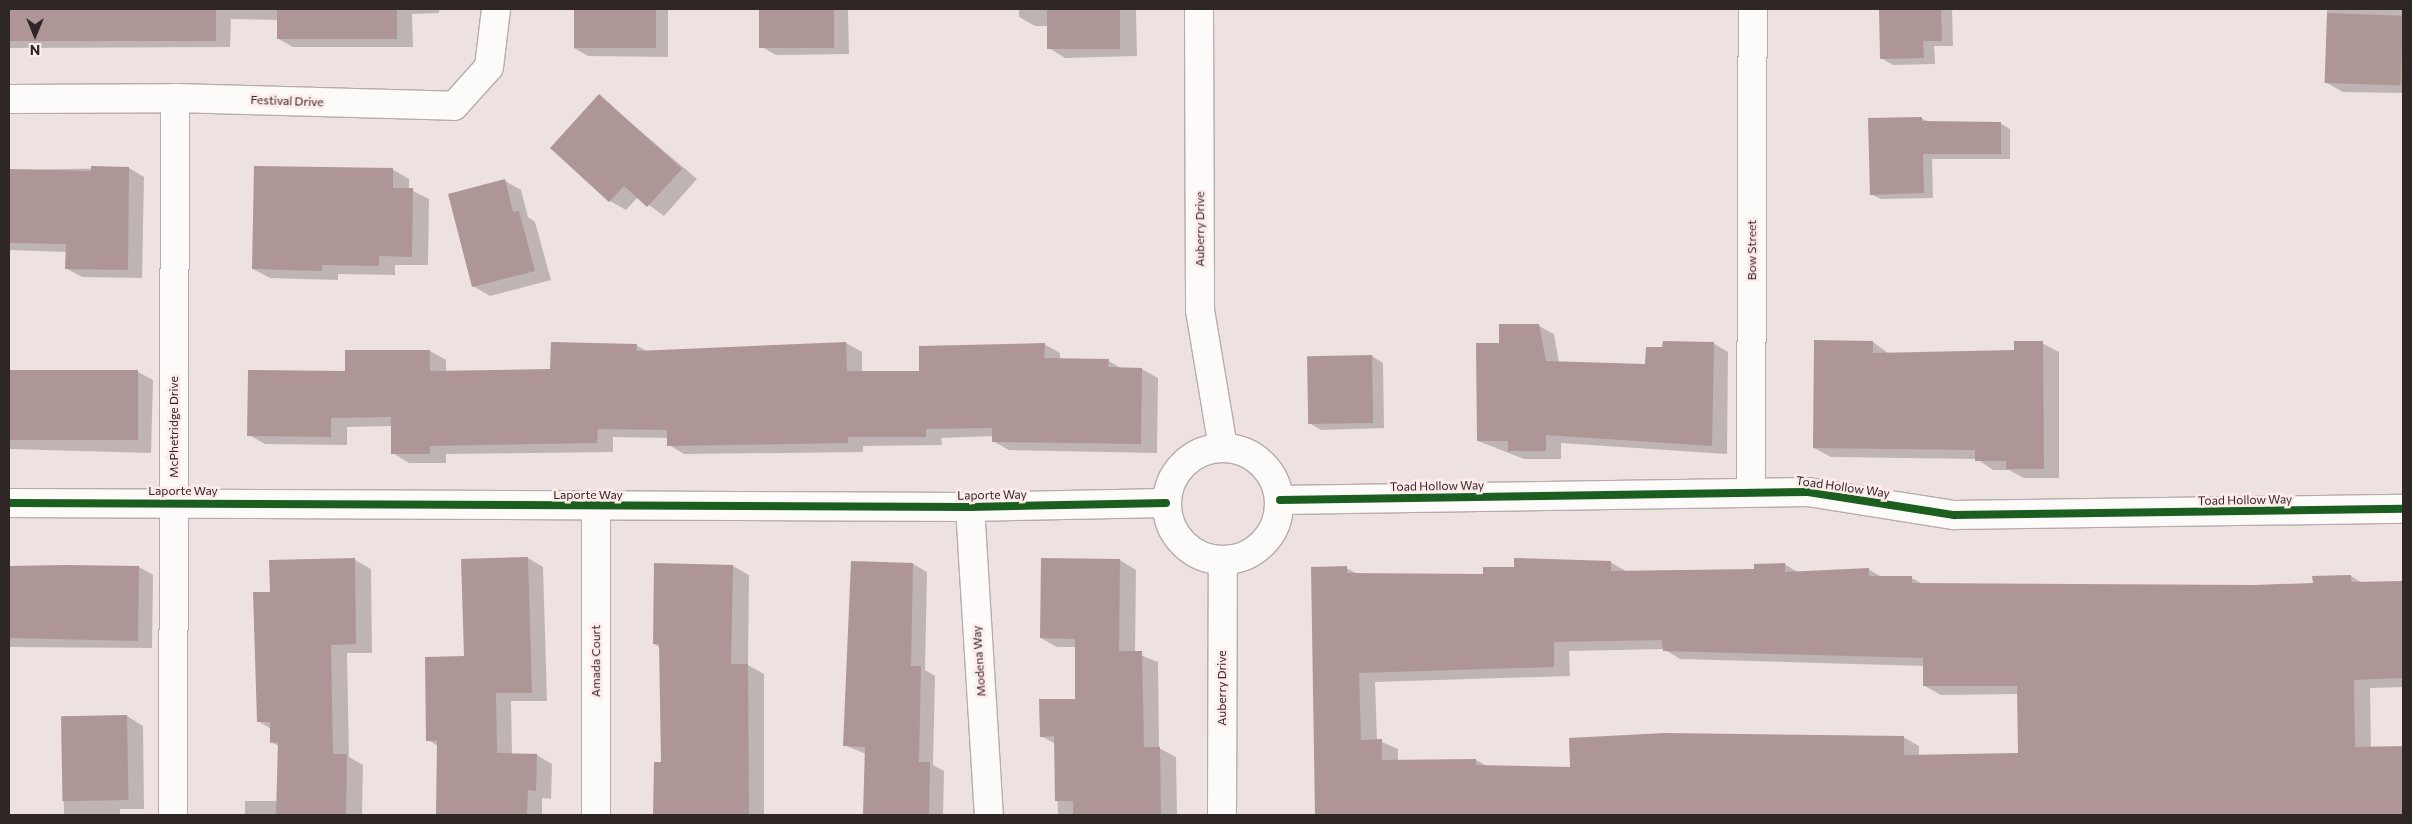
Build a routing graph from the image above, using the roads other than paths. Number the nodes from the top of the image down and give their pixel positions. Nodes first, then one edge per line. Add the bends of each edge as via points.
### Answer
1 (496, 9) edge
2 (1199, 9) edge
3 (1753, 9) edge
4 (175, 98) junction
5 (9, 99) edge
6 (1223, 448) junction
7 (1750, 492) junction
8 (1280, 500) junction
9 (173, 502) junction
10 (9, 503) edge
11 (1166, 503) junction
12 (596, 507) junction
13 (970, 507) junction
14 (2403, 509) edge
15 (1223, 561) junction
16 (173, 815) edge
17 (596, 815) edge
18 (989, 815) edge
19 (1222, 815) edge

1 - 4 street, Festival Drive via 489,67 454,106
2 - 6 street, Auberry Drive via 1200,310
3 - 7 street, Bow Street
4 - 5 street, Festival Drive
4 - 9 street, McPhetridge Drive
6 - 8 street via 1257,459 1274,478
6 - 11 street via 1187,461 1174,476
7 - 8 street, Toad Hollow Way
7 - 14 street, Toad Hollow Way via 1808,492 1954,515
8 - 15 street via 1274,530 1260,548 1242,558
9 - 10 street, Laporte Way
9 - 12 street, Laporte Way
9 - 16 street, McPhetridge Drive
11 - 13 street, Laporte Way
11 - 15 street via 1173,530 1185,545 1202,556
12 - 13 street, Laporte Way
12 - 17 street, Amada Court
13 - 18 street, Modena Way
15 - 19 street, Auberry Drive

